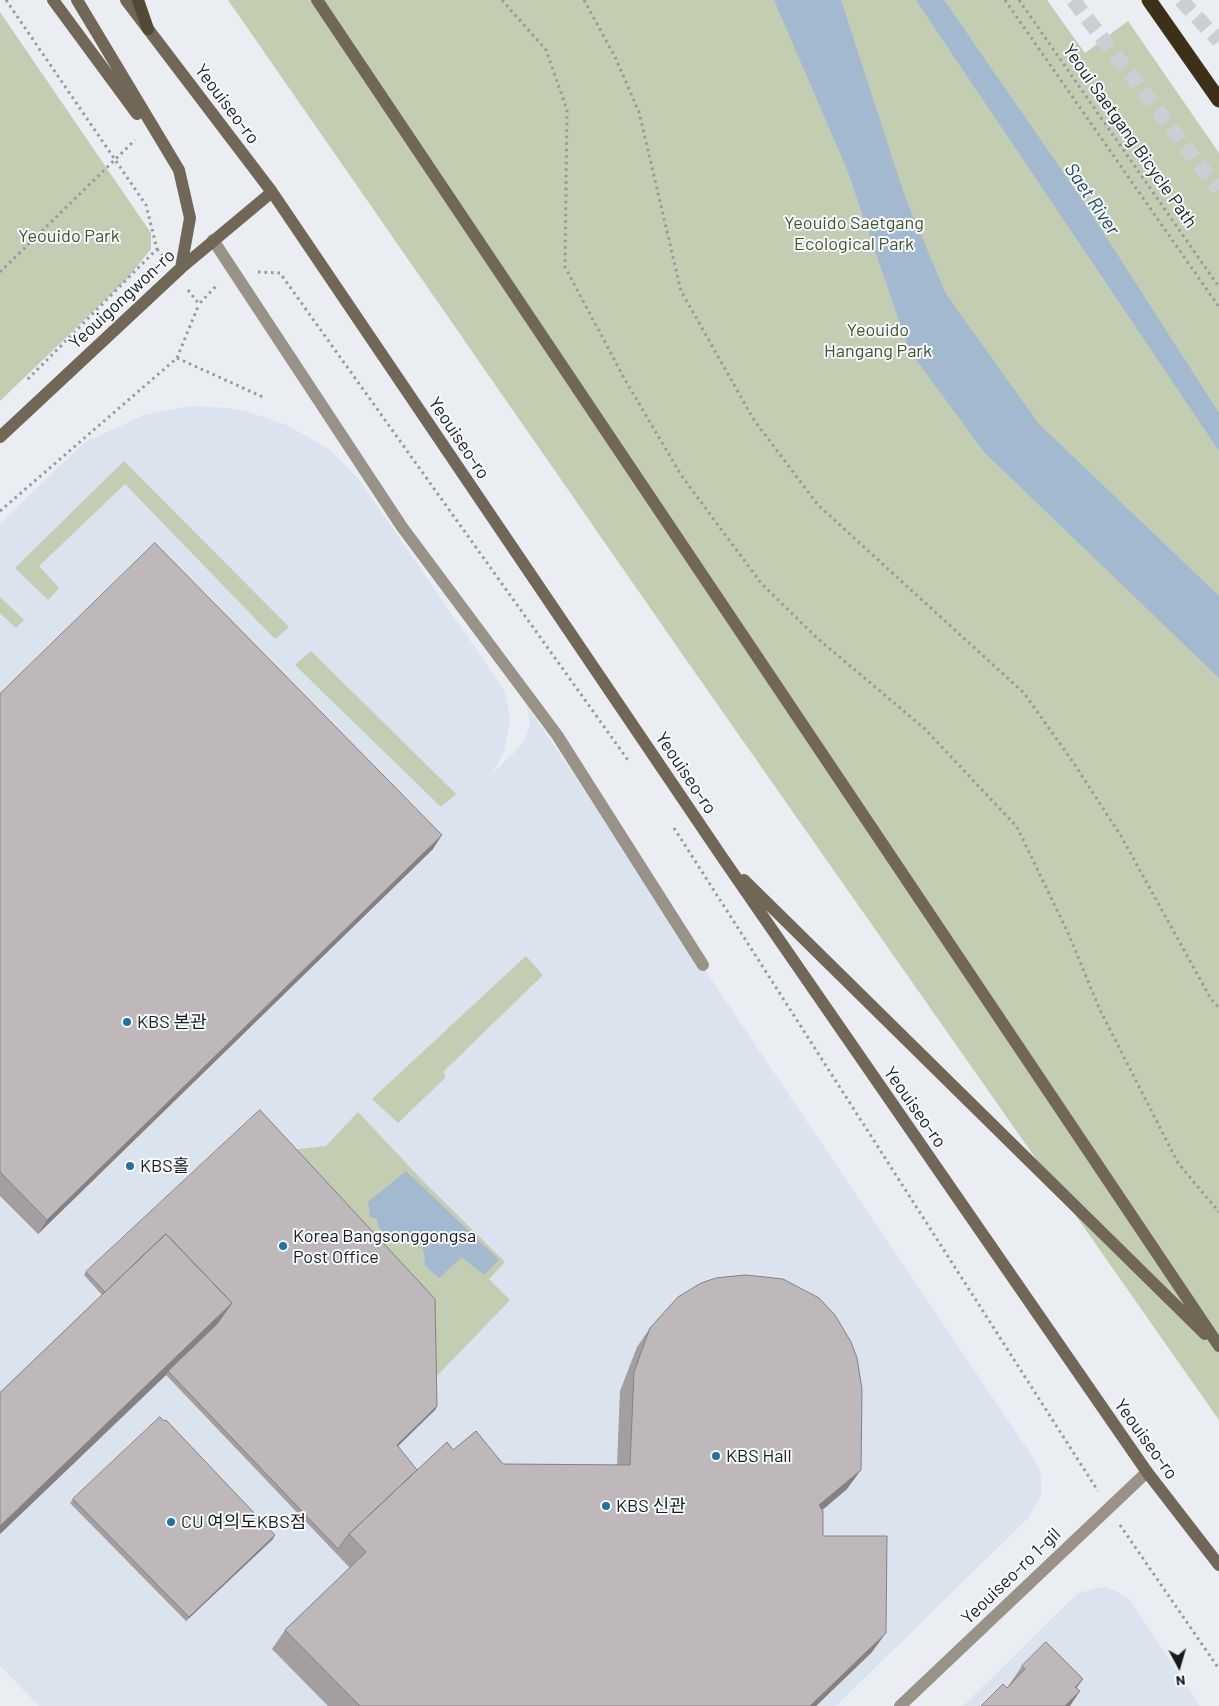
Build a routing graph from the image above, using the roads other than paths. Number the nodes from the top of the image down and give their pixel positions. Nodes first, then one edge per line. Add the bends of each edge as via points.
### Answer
1 (53, 0) edge
2 (77, 0) edge
3 (126, 0) edge
4 (138, 0) edge
5 (317, 0) edge
6 (1148, 0) edge
7 (148, 29) junction
8 (1219, 100) edge
9 (179, 170) junction
10 (272, 192) junction
11 (213, 240) junction
12 (181, 268) junction
13 (0, 437) edge
14 (722, 857) junction
15 (704, 965) dead end
16 (1219, 1347) edge
17 (1146, 1472) junction
18 (1219, 1565) edge
19 (900, 1706) edge

1 - 9 main road
2 - 9 main road
3 - 7 main road, Yeouiseo-ro
4 - 7 main road
5 - 16 main road
6 - 8 highway
7 - 10 main road, Yeouiseo-ro
9 - 12 main road via 190,218
10 - 11 main road, Yeouigongwon-ro
10 - 14 main road, Yeouiseo-ro
11 - 12 main road, Yeouigongwon-ro
11 - 15 street via 402,528 557,735
12 - 13 main road, Yeouigongwon-ro
14 - 16 main road
14 - 17 main road, Yeouiseo-ro
17 - 18 main road, Yeouiseo-ro
17 - 19 street, Yeouiseo-ro 1-gil

